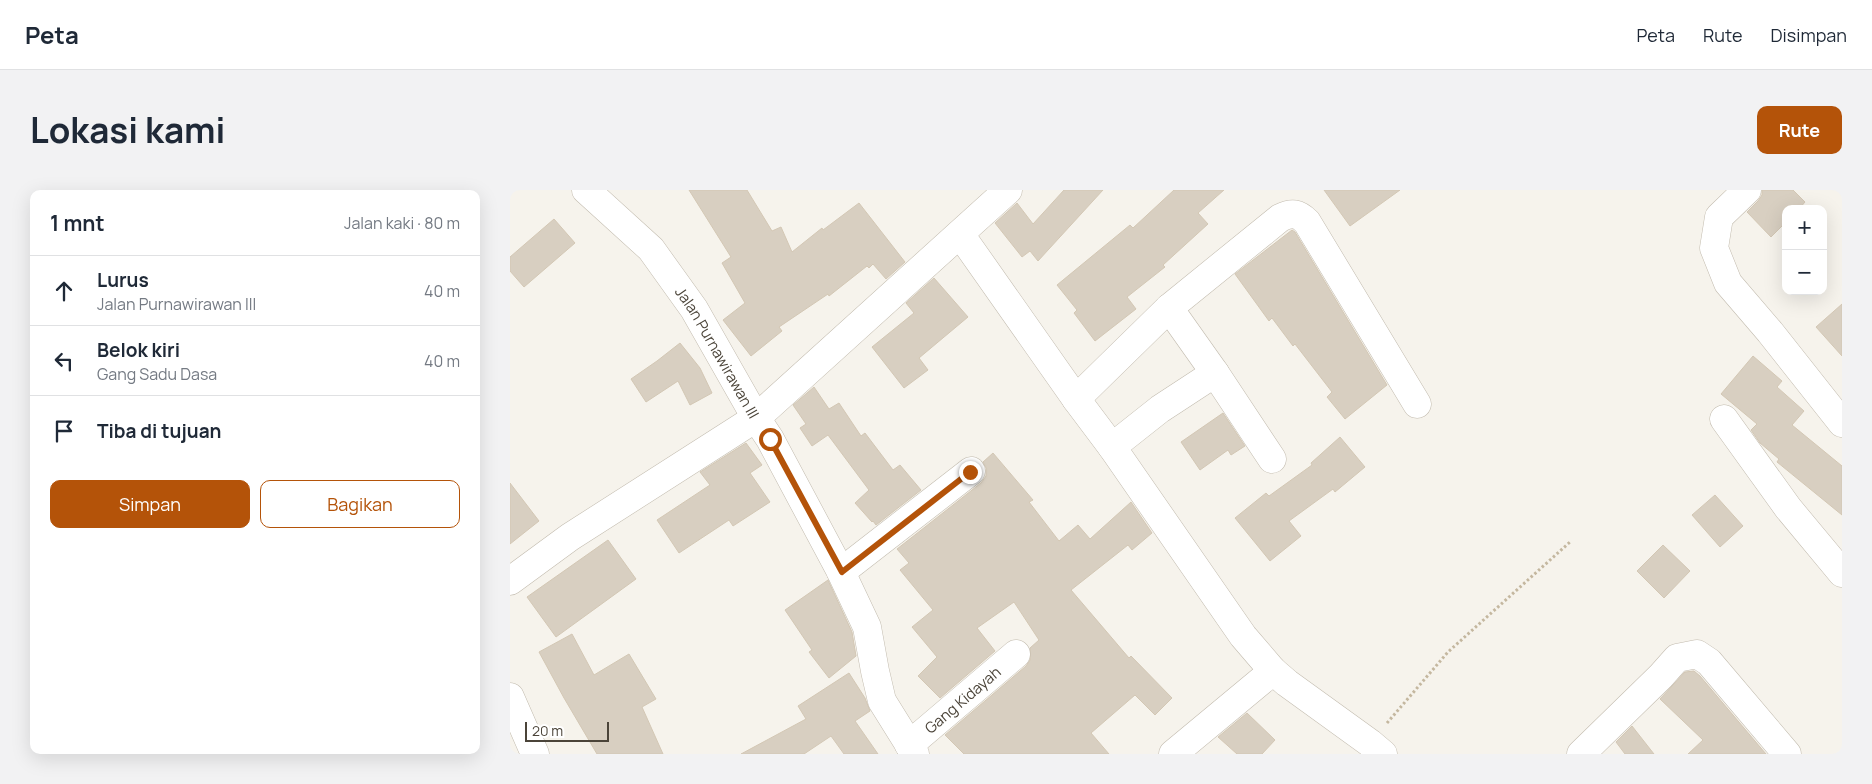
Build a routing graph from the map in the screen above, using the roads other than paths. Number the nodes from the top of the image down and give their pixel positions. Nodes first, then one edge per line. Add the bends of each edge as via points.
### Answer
1 (1008, 190) edge
2 (1747, 190) edge
3 (598, 193) edge
4 (960, 234) junction
5 (1169, 308) junction
6 (1215, 373) junction
7 (1076, 399) junction
8 (1417, 404) dead end
9 (756, 418) junction
10 (1724, 419) dead end
11 (1842, 423) edge
12 (1112, 447) junction
13 (1272, 459) dead end
14 (970, 472) dead end
15 (842, 572) junction
16 (1842, 573) edge
17 (510, 581) edge
18 (1016, 654) dead end
19 (1273, 671) junction
20 (510, 697) edge
21 (1377, 748) edge
22 (912, 750) edge
23 (535, 754) edge
24 (1173, 754) edge
25 (1581, 754) edge
26 (1787, 754) edge

1 - 4 street
2 - 11 street via 1719,217 1714,248 1728,283
3 - 9 street, Jalan Purnawirawan III via 650,248 694,309
4 - 7 street
4 - 9 street
5 - 6 street
5 - 7 street
5 - 8 street via 1280,218 1290,213 1300,215
6 - 12 street via 1160,409
6 - 13 street
7 - 12 street
9 - 15 street, Jalan Purnawirawan III
9 - 17 street via 570,537
10 - 16 street via 1788,508
12 - 19 street via 1243,636
14 - 15 street
15 - 22 street, Jalan Purnawirawan III via 867,627 882,701
18 - 22 street, Gang Kidayah
19 - 21 street
19 - 24 street
20 - 23 street
25 - 26 street via 1677,658 1697,654 1708,662

